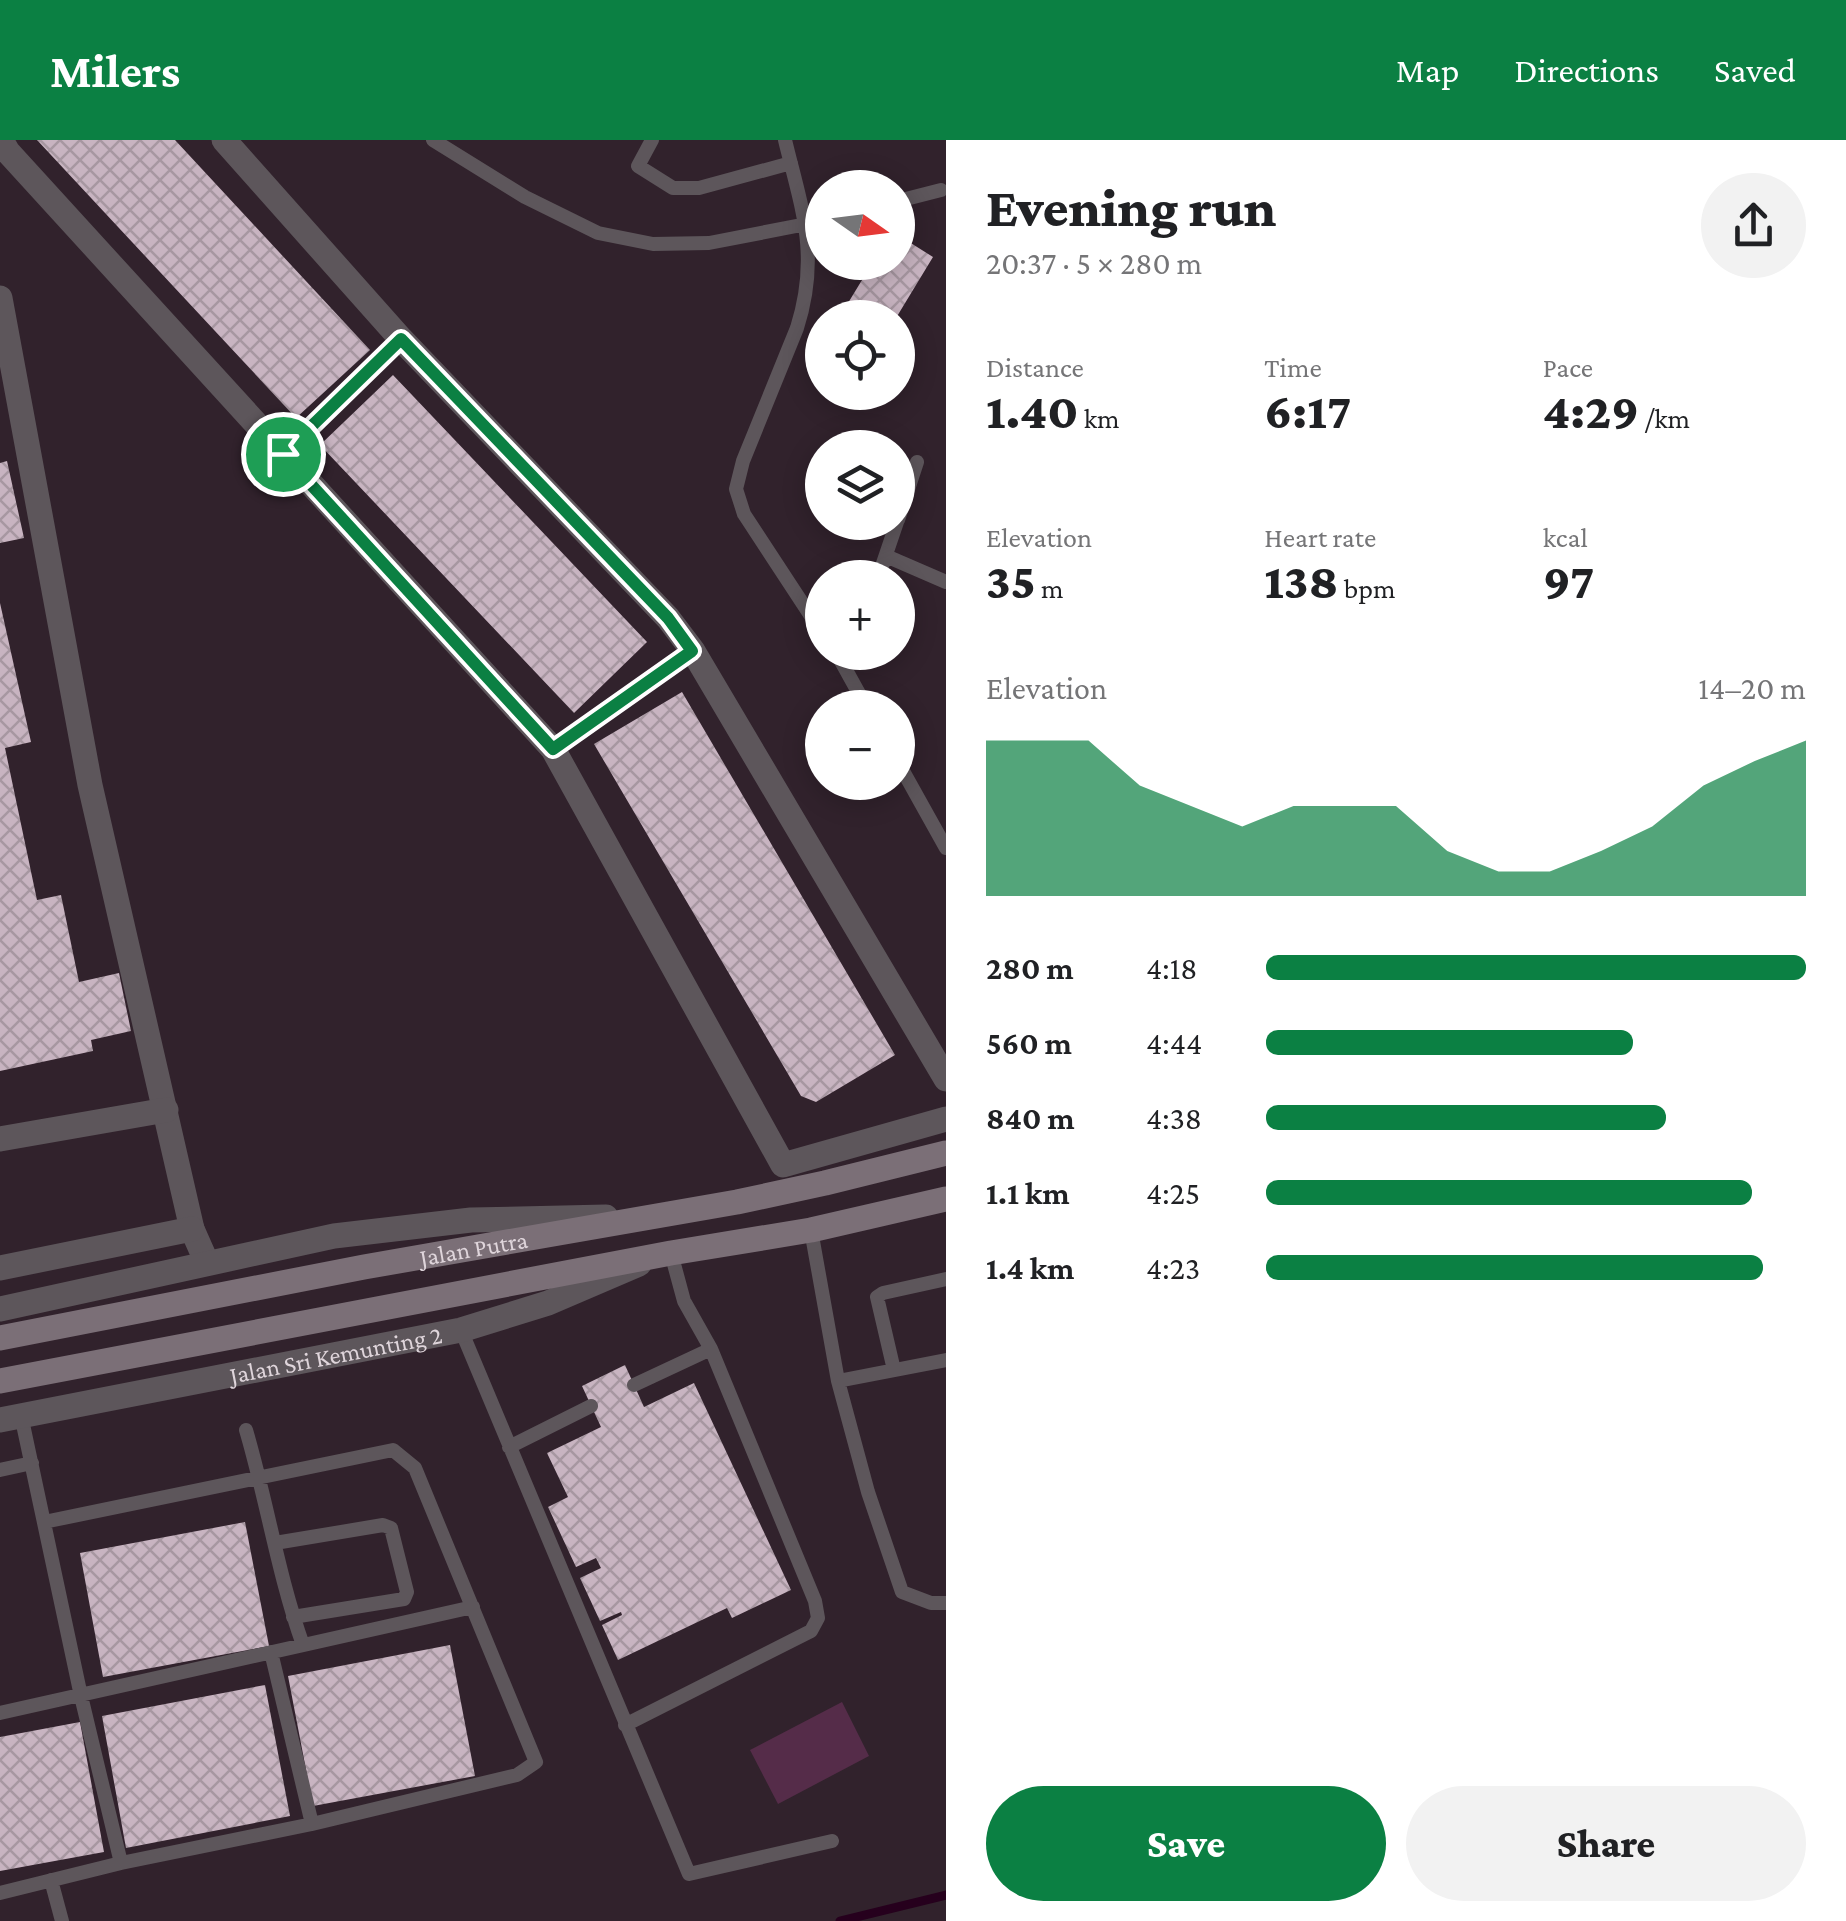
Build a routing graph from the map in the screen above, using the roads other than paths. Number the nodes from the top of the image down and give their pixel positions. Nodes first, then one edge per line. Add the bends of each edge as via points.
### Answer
1 (224, 140) edge
2 (433, 140) edge
3 (652, 140) edge
4 (785, 140) edge
5 (3, 149) edge
6 (791, 163) junction
7 (941, 190) dead end
8 (915, 197) edge
9 (805, 221) edge
10 (805, 225) edge
11 (808, 280) edge
12 (0, 298) edge
13 (401, 339) junction
14 (10, 414) edge
15 (283, 454) junction
16 (917, 462) dead end
17 (915, 468) edge
18 (891, 540) edge
19 (886, 556) junction
20 (885, 560) edge
21 (946, 582) edge
22 (805, 607) edge
23 (692, 651) junction
24 (553, 749) junction
25 (915, 792) edge
26 (946, 848) edge
27 (946, 1079) edge
28 (166, 1110) junction
29 (946, 1119) edge
30 (0, 1139) edge
31 (946, 1152) edge
32 (783, 1164) junction
33 (794, 1190) junction
34 (946, 1199) edge
35 (653, 1216) junction
36 (192, 1230) junction
37 (810, 1230) junction
38 (666, 1253) junction
39 (207, 1263) junction
40 (0, 1268) edge
41 (946, 1279) edge
42 (0, 1308) edge
43 (461, 1330) junction
44 (0, 1338) edge
45 (711, 1349) junction
46 (946, 1360) edge
47 (894, 1370) junction
48 (0, 1381) edge
49 (838, 1381) junction
50 (634, 1385) dead end
51 (591, 1406) dead end
52 (11, 1417) edge
53 (246, 1430) dead end
54 (509, 1447) junction
55 (32, 1462) junction
56 (0, 1470) edge
57 (260, 1477) junction
58 (44, 1522) junction
59 (275, 1543) junction
60 (946, 1602) edge
61 (472, 1608) junction
62 (293, 1617) junction
63 (303, 1645) junction
64 (271, 1652) junction
65 (82, 1696) junction
66 (0, 1713) edge
67 (625, 1724) junction
68 (312, 1824) junction
69 (832, 1841) dead end
70 (121, 1863) junction
71 (51, 1880) junction
72 (0, 1894) edge
73 (62, 1921) edge

1 - 13 street
2 - 10 lane via 598,233 652,244 709,242
3 - 6 lane via 638,166 674,188 699,188
4 - 6 lane
5 - 15 street
6 - 9 lane
7 - 8 lane
11 - 22 lane via 736,489 744,514
12 - 14 street
13 - 15 lane
13 - 23 street
14 - 28 street
15 - 24 street
16 - 17 lane
18 - 19 lane
19 - 20 lane
19 - 21 lane
23 - 24 lane
23 - 27 street
24 - 32 street
25 - 26 lane
28 - 30 street
28 - 36 street
29 - 32 street
31 - 33 main road, Jalan Putra
32 - 33 street
33 - 35 main road, Jalan Putra
34 - 37 main road, Jalan Putra
35 - 39 street via 470,1220 334,1236
35 - 44 main road, Jalan Putra
36 - 39 street
36 - 40 street
37 - 38 main road, Jalan Putra
37 - 49 lane
38 - 43 street, Jalan Sri Kemunting 2 via 548,1304
38 - 45 lane
38 - 48 main road, Jalan Putra
39 - 42 street
41 - 47 lane via 877,1297
43 - 52 street, Jalan Sri Kemunting 2
43 - 54 lane
45 - 50 lane
45 - 67 lane via 818,1618 811,1632
46 - 47 lane
47 - 49 lane
49 - 60 lane via 902,1592
51 - 54 lane
52 - 55 lane
53 - 57 lane
54 - 67 lane
55 - 56 lane
55 - 58 lane
57 - 58 lane
57 - 59 lane
57 - 61 lane via 393,1450 415,1468
58 - 65 lane
59 - 62 lane
59 - 62 lane via 383,1525 392,1528 396,1544 404,1599
61 - 63 lane
61 - 68 lane via 536,1762 517,1776
62 - 63 lane
63 - 64 lane
64 - 65 lane
64 - 68 lane
65 - 66 lane
65 - 70 lane
67 - 69 lane via 689,1874
68 - 70 lane
70 - 71 lane
71 - 72 lane
71 - 73 lane

